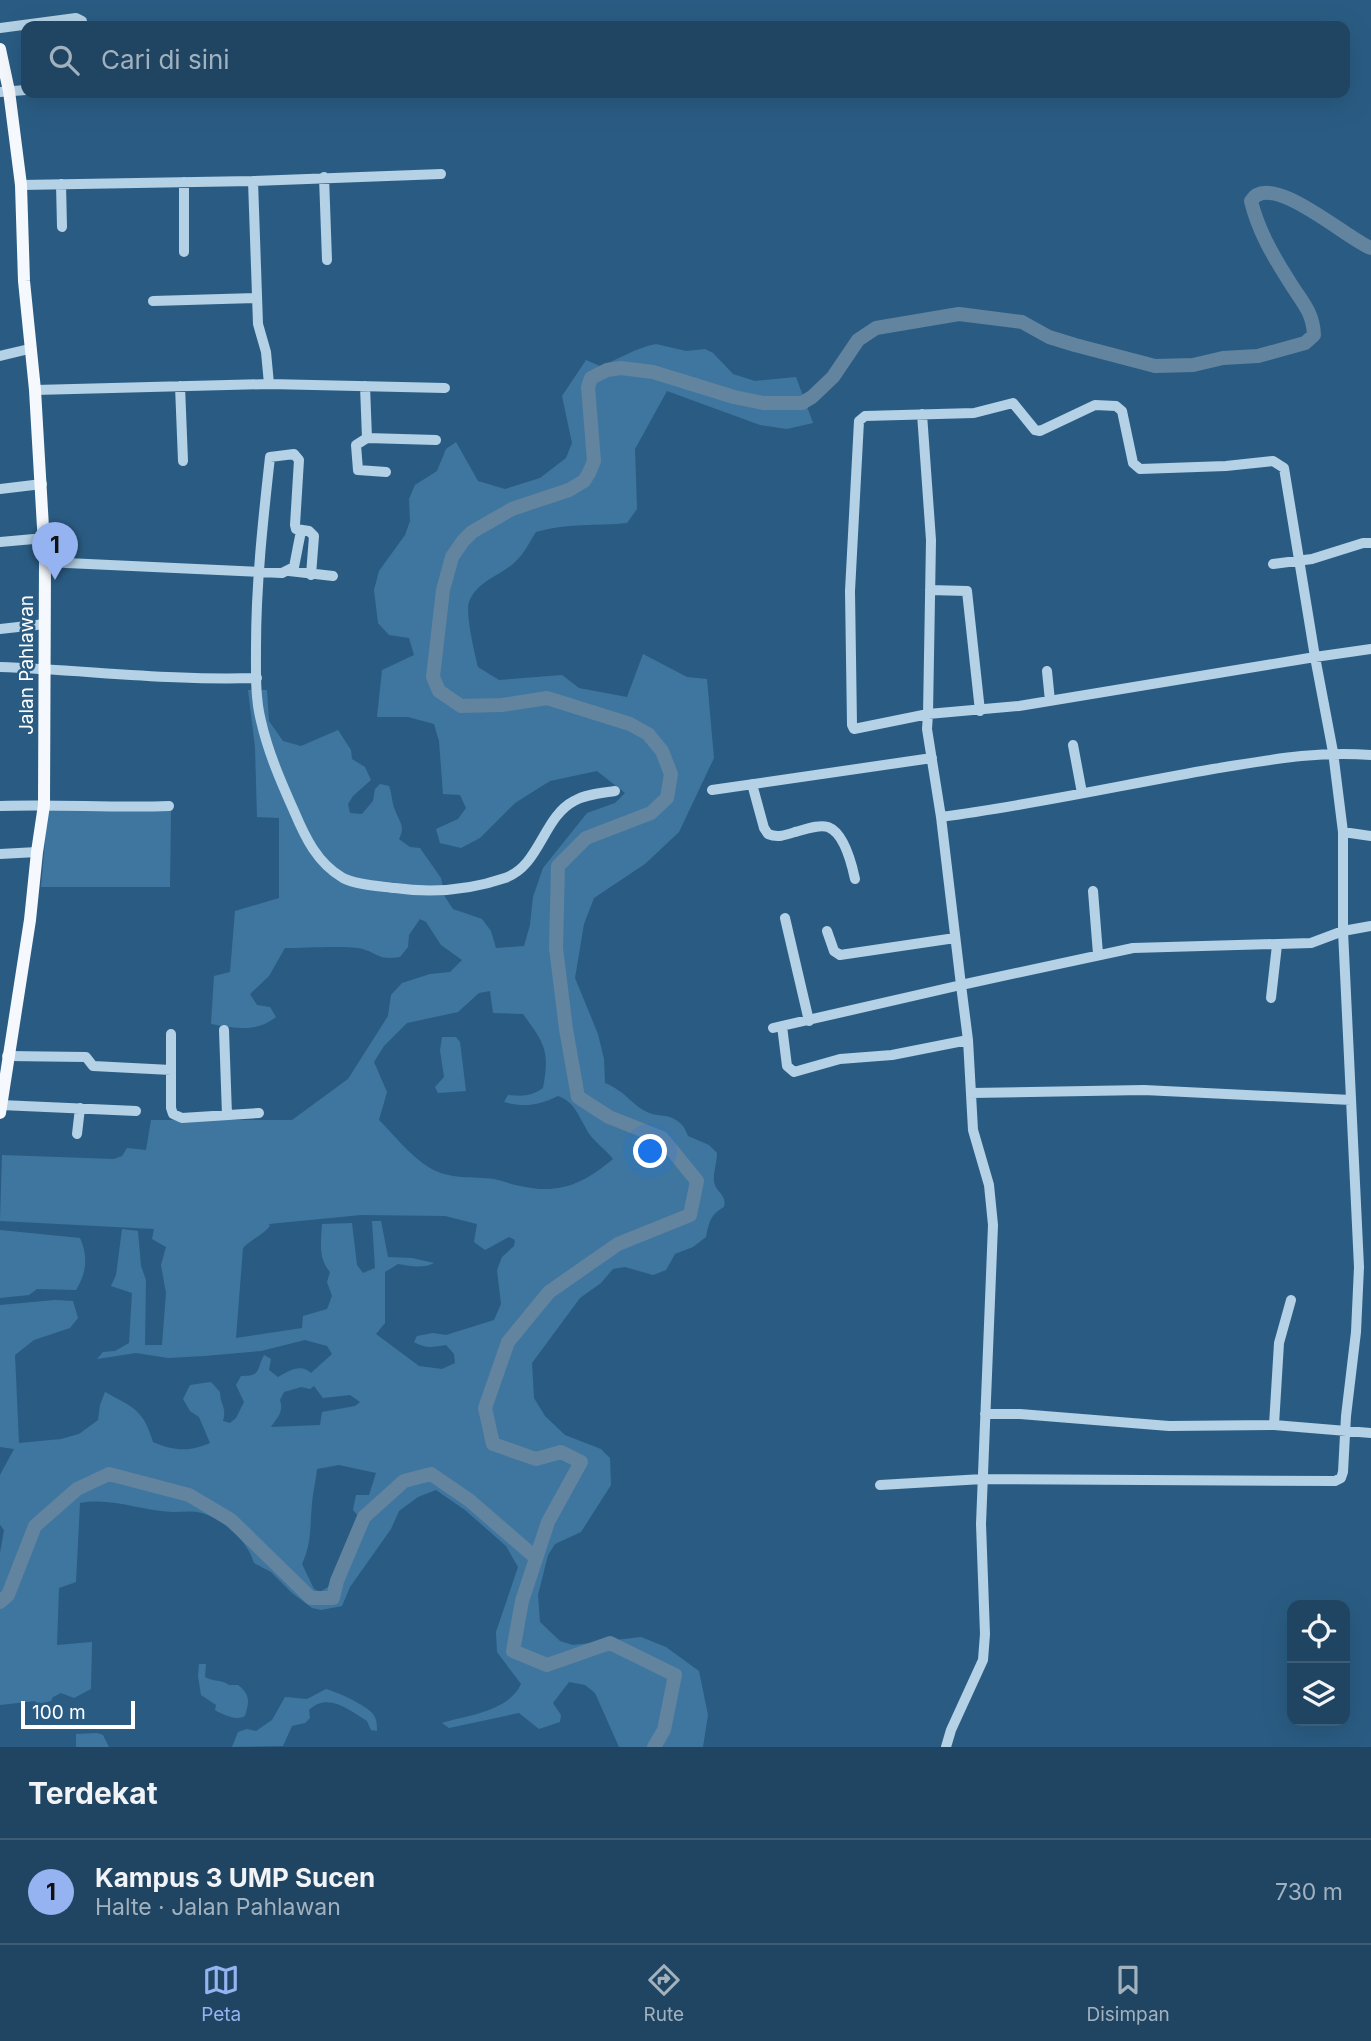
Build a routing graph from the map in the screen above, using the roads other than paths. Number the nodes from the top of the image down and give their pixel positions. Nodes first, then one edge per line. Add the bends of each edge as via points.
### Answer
1 (53, 21) edge
2 (82, 21) edge
3 (21, 25) edge
4 (0, 28) edge
5 (0, 49) edge
6 (5, 92) edge
7 (441, 174) dead end
8 (324, 177) junction
9 (253, 181) junction
10 (184, 182) junction
11 (61, 184) junction
12 (21, 185) junction
13 (62, 227) dead end
14 (184, 252) dead end
15 (327, 260) dead end
16 (257, 298) junction
17 (153, 301) dead end
18 (29, 349) junction
19 (0, 356) edge
20 (269, 384) junction
21 (180, 386) junction
22 (365, 386) junction
23 (445, 388) dead end
24 (35, 390) junction
25 (922, 414) junction
26 (367, 438) junction
27 (436, 440) dead end
28 (183, 461) dead end
29 (386, 472) dead end
30 (42, 484) junction
31 (0, 489) edge
32 (301, 531) junction
33 (45, 538) junction
34 (0, 542) edge
35 (1371, 543) edge
36 (1300, 561) junction
37 (45, 562) junction
38 (1273, 564) dead end
39 (289, 571) junction
40 (260, 573) junction
41 (311, 575) junction
42 (332, 576) dead end
43 (930, 590) junction
44 (45, 624) junction
45 (0, 629) edge
46 (1371, 649) edge
47 (1315, 657) junction
48 (0, 667) edge
49 (44, 669) junction
50 (1047, 671) dead end
51 (257, 678) junction
52 (1050, 701) junction
53 (980, 711) junction
54 (928, 714) junction
55 (1073, 745) dead end
56 (1333, 752) junction
57 (1371, 755) edge
58 (932, 758) junction
59 (752, 784) junction
60 (712, 790) dead end
61 (615, 791) dead end
62 (1082, 793) junction
63 (44, 805) junction
64 (0, 806) edge
65 (169, 807) dead end
66 (941, 817) junction
67 (1343, 832) junction
68 (1371, 836) edge
69 (37, 852) junction
70 (0, 854) edge
71 (855, 879) dead end
72 (1093, 891) dead end
73 (785, 918) dead end
74 (1371, 926) edge
75 (827, 931) dead end
76 (1343, 931) junction
77 (955, 938) junction
78 (1277, 945) junction
79 (1098, 954) junction
80 (961, 985) junction
81 (1271, 998) dead end
82 (809, 1021) junction
83 (224, 1030) dead end
84 (6, 1034) edge
85 (171, 1034) dead end
86 (968, 1040) junction
87 (7, 1056) junction
88 (171, 1070) junction
89 (2, 1080) edge
90 (971, 1093) junction
91 (1351, 1100) junction
92 (80, 1108) junction
93 (1, 1109) edge
94 (136, 1111) dead end
95 (259, 1113) dead end
96 (227, 1115) junction
97 (77, 1134) dead end
98 (1291, 1300) dead end
99 (985, 1413) junction
100 (1273, 1425) junction
101 (1345, 1430) junction
102 (1371, 1433) edge
103 (983, 1479) junction
104 (880, 1485) dead end
105 (947, 1747) edge

1 - 2 street
3 - 4 street
5 - 6 main road, Jalan Pahlawan
6 - 12 main road, Jalan Pahlawan
7 - 8 street
8 - 9 street
8 - 15 street
9 - 10 street
9 - 16 street
10 - 11 street
10 - 14 street
11 - 12 street
11 - 13 street
12 - 18 main road, Jalan Pahlawan
16 - 17 street
16 - 20 street
18 - 19 street
18 - 24 main road, Jalan Pahlawan
20 - 21 street
20 - 22 street
21 - 24 street
21 - 28 street
22 - 23 street
22 - 26 street
24 - 30 main road, Jalan Pahlawan
25 - 36 street via 974,414 1013,403 1040,431 1095,405 1116,405 1122,411 1133,463 1140,469 1273,461 1284,468
25 - 43 street
25 - 54 street via 865,416 859,421 850,591 852,725 858,729
26 - 27 street
26 - 29 street via 356,445 358,470
30 - 31 street
30 - 33 main road, Jalan Pahlawan
32 - 39 street via 295,564
32 - 40 street via 295,525 299,460 294,454 270,457
32 - 41 street via 314,536
33 - 34 street
33 - 37 main road, Jalan Pahlawan
35 - 36 street
36 - 38 street
36 - 47 street
37 - 40 street
37 - 44 main road, Jalan Pahlawan
39 - 40 street
39 - 41 street
40 - 51 street
41 - 42 street
43 - 53 street via 967,591
43 - 54 street
44 - 45 street
44 - 49 main road, Jalan Pahlawan
46 - 47 street
47 - 52 street
47 - 56 street
48 - 49 street
49 - 51 street via 134,677
49 - 63 main road, Jalan Pahlawan
50 - 52 street
51 - 61 street via 260,719 285,792 322,862 345,879 442,890 506,878 526,864 563,808 584,797
52 - 53 street
53 - 54 street
54 - 58 street
55 - 62 street
56 - 57 street
56 - 62 street via 1272,758
56 - 67 street
58 - 59 street
58 - 66 street
59 - 60 street
59 - 71 street via 768,834 828,827 844,846
62 - 66 street
63 - 64 street
63 - 65 street
63 - 69 main road, Jalan Pahlawan
66 - 77 street
67 - 68 street
67 - 76 street
69 - 70 street
69 - 84 main road, Jalan Pahlawan via 30,920
72 - 79 street
73 - 82 street
74 - 76 street
75 - 77 street via 840,955
76 - 78 street via 1311,943
76 - 91 street
77 - 80 street
78 - 79 street via 1156,946
78 - 81 street
79 - 80 street
80 - 82 street
80 - 86 street
82 - 86 street via 778,1027 790,1071
83 - 96 street
84 - 87 main road, Jalan Pahlawan
85 - 88 street
86 - 90 street
87 - 88 street via 86,1057 93,1066
87 - 89 main road, Jalan Pahlawan
88 - 96 street via 173,1114 182,1118
89 - 93 main road, Jalan Pahlawan
90 - 91 street via 1144,1090
90 - 99 street via 973,1130 992,1202
91 - 101 street via 1359,1267
92 - 93 street
92 - 94 street
92 - 97 street
95 - 96 street
98 - 100 street via 1279,1343
99 - 100 street via 1170,1426
99 - 103 street
100 - 101 street
101 - 102 street
101 - 103 street via 1343,1472 1335,1481
103 - 104 street
103 - 105 street via 983,1660

